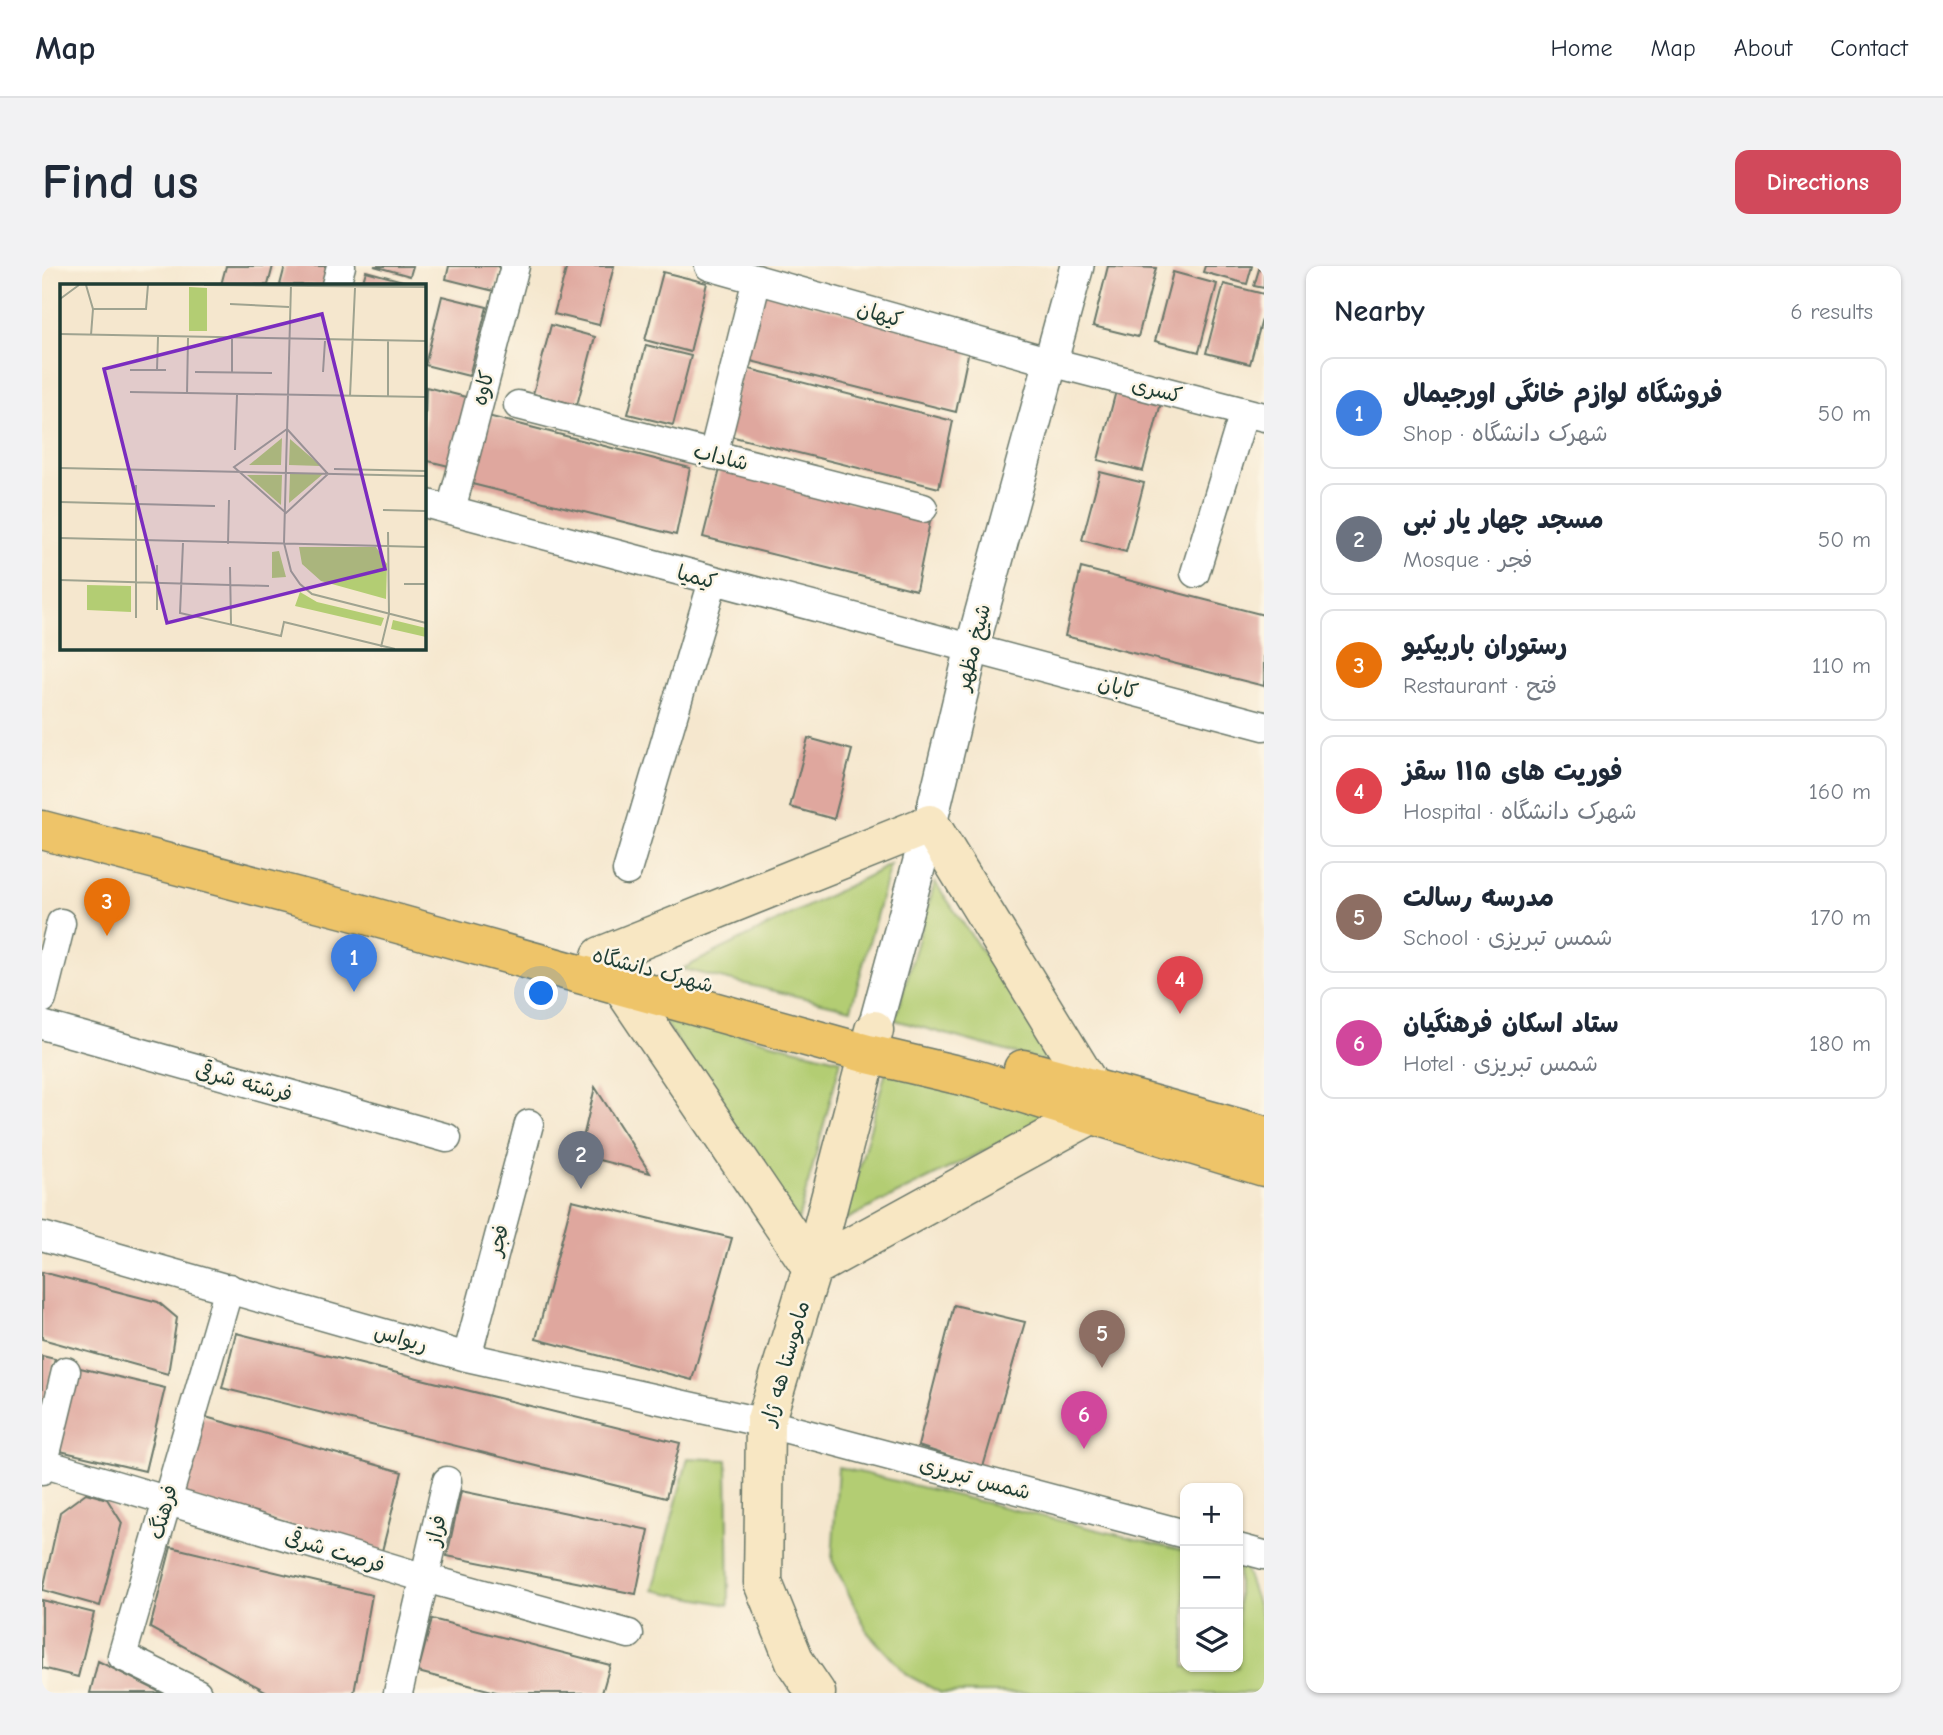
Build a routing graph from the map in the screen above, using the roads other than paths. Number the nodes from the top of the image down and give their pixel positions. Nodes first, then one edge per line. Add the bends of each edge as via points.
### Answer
1 (341, 266) edge
2 (515, 266) edge
3 (709, 266) edge
4 (1077, 266) edge
5 (757, 279) junction
6 (336, 284) edge
7 (1051, 362) junction
8 (518, 405) dead end
9 (1254, 414) edge
10 (713, 455) junction
11 (425, 503) edge
12 (923, 508) dead end
13 (451, 510) junction
14 (1195, 573) dead end
15 (713, 581) junction
16 (972, 648) junction
17 (1264, 726) edge
18 (42, 803) edge
19 (930, 824) junction
20 (42, 830) edge
21 (627, 871) dead end
22 (61, 923) dead end
23 (601, 956) junction
24 (622, 987) junction
25 (42, 999) edge
26 (42, 1026) edge
27 (871, 1042) junction
28 (1090, 1101) junction
29 (529, 1124) dead end
30 (1264, 1135) edge
31 (447, 1138) dead end
32 (1264, 1167) edge
33 (42, 1236) edge
34 (812, 1268) junction
35 (229, 1288) junction
36 (467, 1357) junction
37 (66, 1371) dead end
38 (765, 1423) junction
39 (43, 1465) edge
40 (447, 1481) dead end
41 (166, 1500) junction
42 (1180, 1533) edge
43 (1243, 1549) edge
44 (1264, 1555) edge
45 (425, 1578) junction
46 (629, 1633) dead end
47 (197, 1693) edge
48 (398, 1693) edge
49 (816, 1693) edge

1 - 6 street
2 - 13 street, کاوه
3 - 5 street, کیهان
4 - 7 street, شیخ مظهر
5 - 7 street, کیهان
5 - 10 street
7 - 9 street, کسری
7 - 16 street, شیخ مظهر
8 - 10 street, شاداب
9 - 14 street
10 - 12 street, شاداب
11 - 13 street, کیمیا
13 - 15 street, کیمیا
15 - 16 street, کیمیا
15 - 21 street
16 - 17 street, کابان
16 - 19 street, شیخ مظهر
18 - 23 main road, شهرک دانشگاه
19 - 23 main road
19 - 27 street, شیخ مظهر
19 - 28 main road
20 - 24 main road
22 - 25 street
23 - 24 main road
23 - 27 main road, شهرک دانشگاه
24 - 27 main road
24 - 34 main road
26 - 31 street, فرشته شرقی
27 - 28 main road, شهرک دانشگاه
27 - 34 main road, ماموستا هه ژار
28 - 30 main road, شهرک دانشگاه
28 - 32 main road
28 - 34 main road
29 - 36 street, فجر
33 - 35 street, ریواس
34 - 38 main road, ماموستا هه ژار
35 - 36 street, ریواس
35 - 41 street, فرهنگ
36 - 38 street, ریواس
37 - 39 street
38 - 42 street, شمس تبریزی
38 - 49 main road, ماموستا هه ژار via 763,1583 795,1662
39 - 41 street, فرصت شرقی
40 - 45 street, فراز
41 - 45 street, فرصت شرقی
41 - 47 street, فرهنگ via 122,1656
43 - 44 street
45 - 46 street, فرصت شرقی
45 - 48 street, فراز

